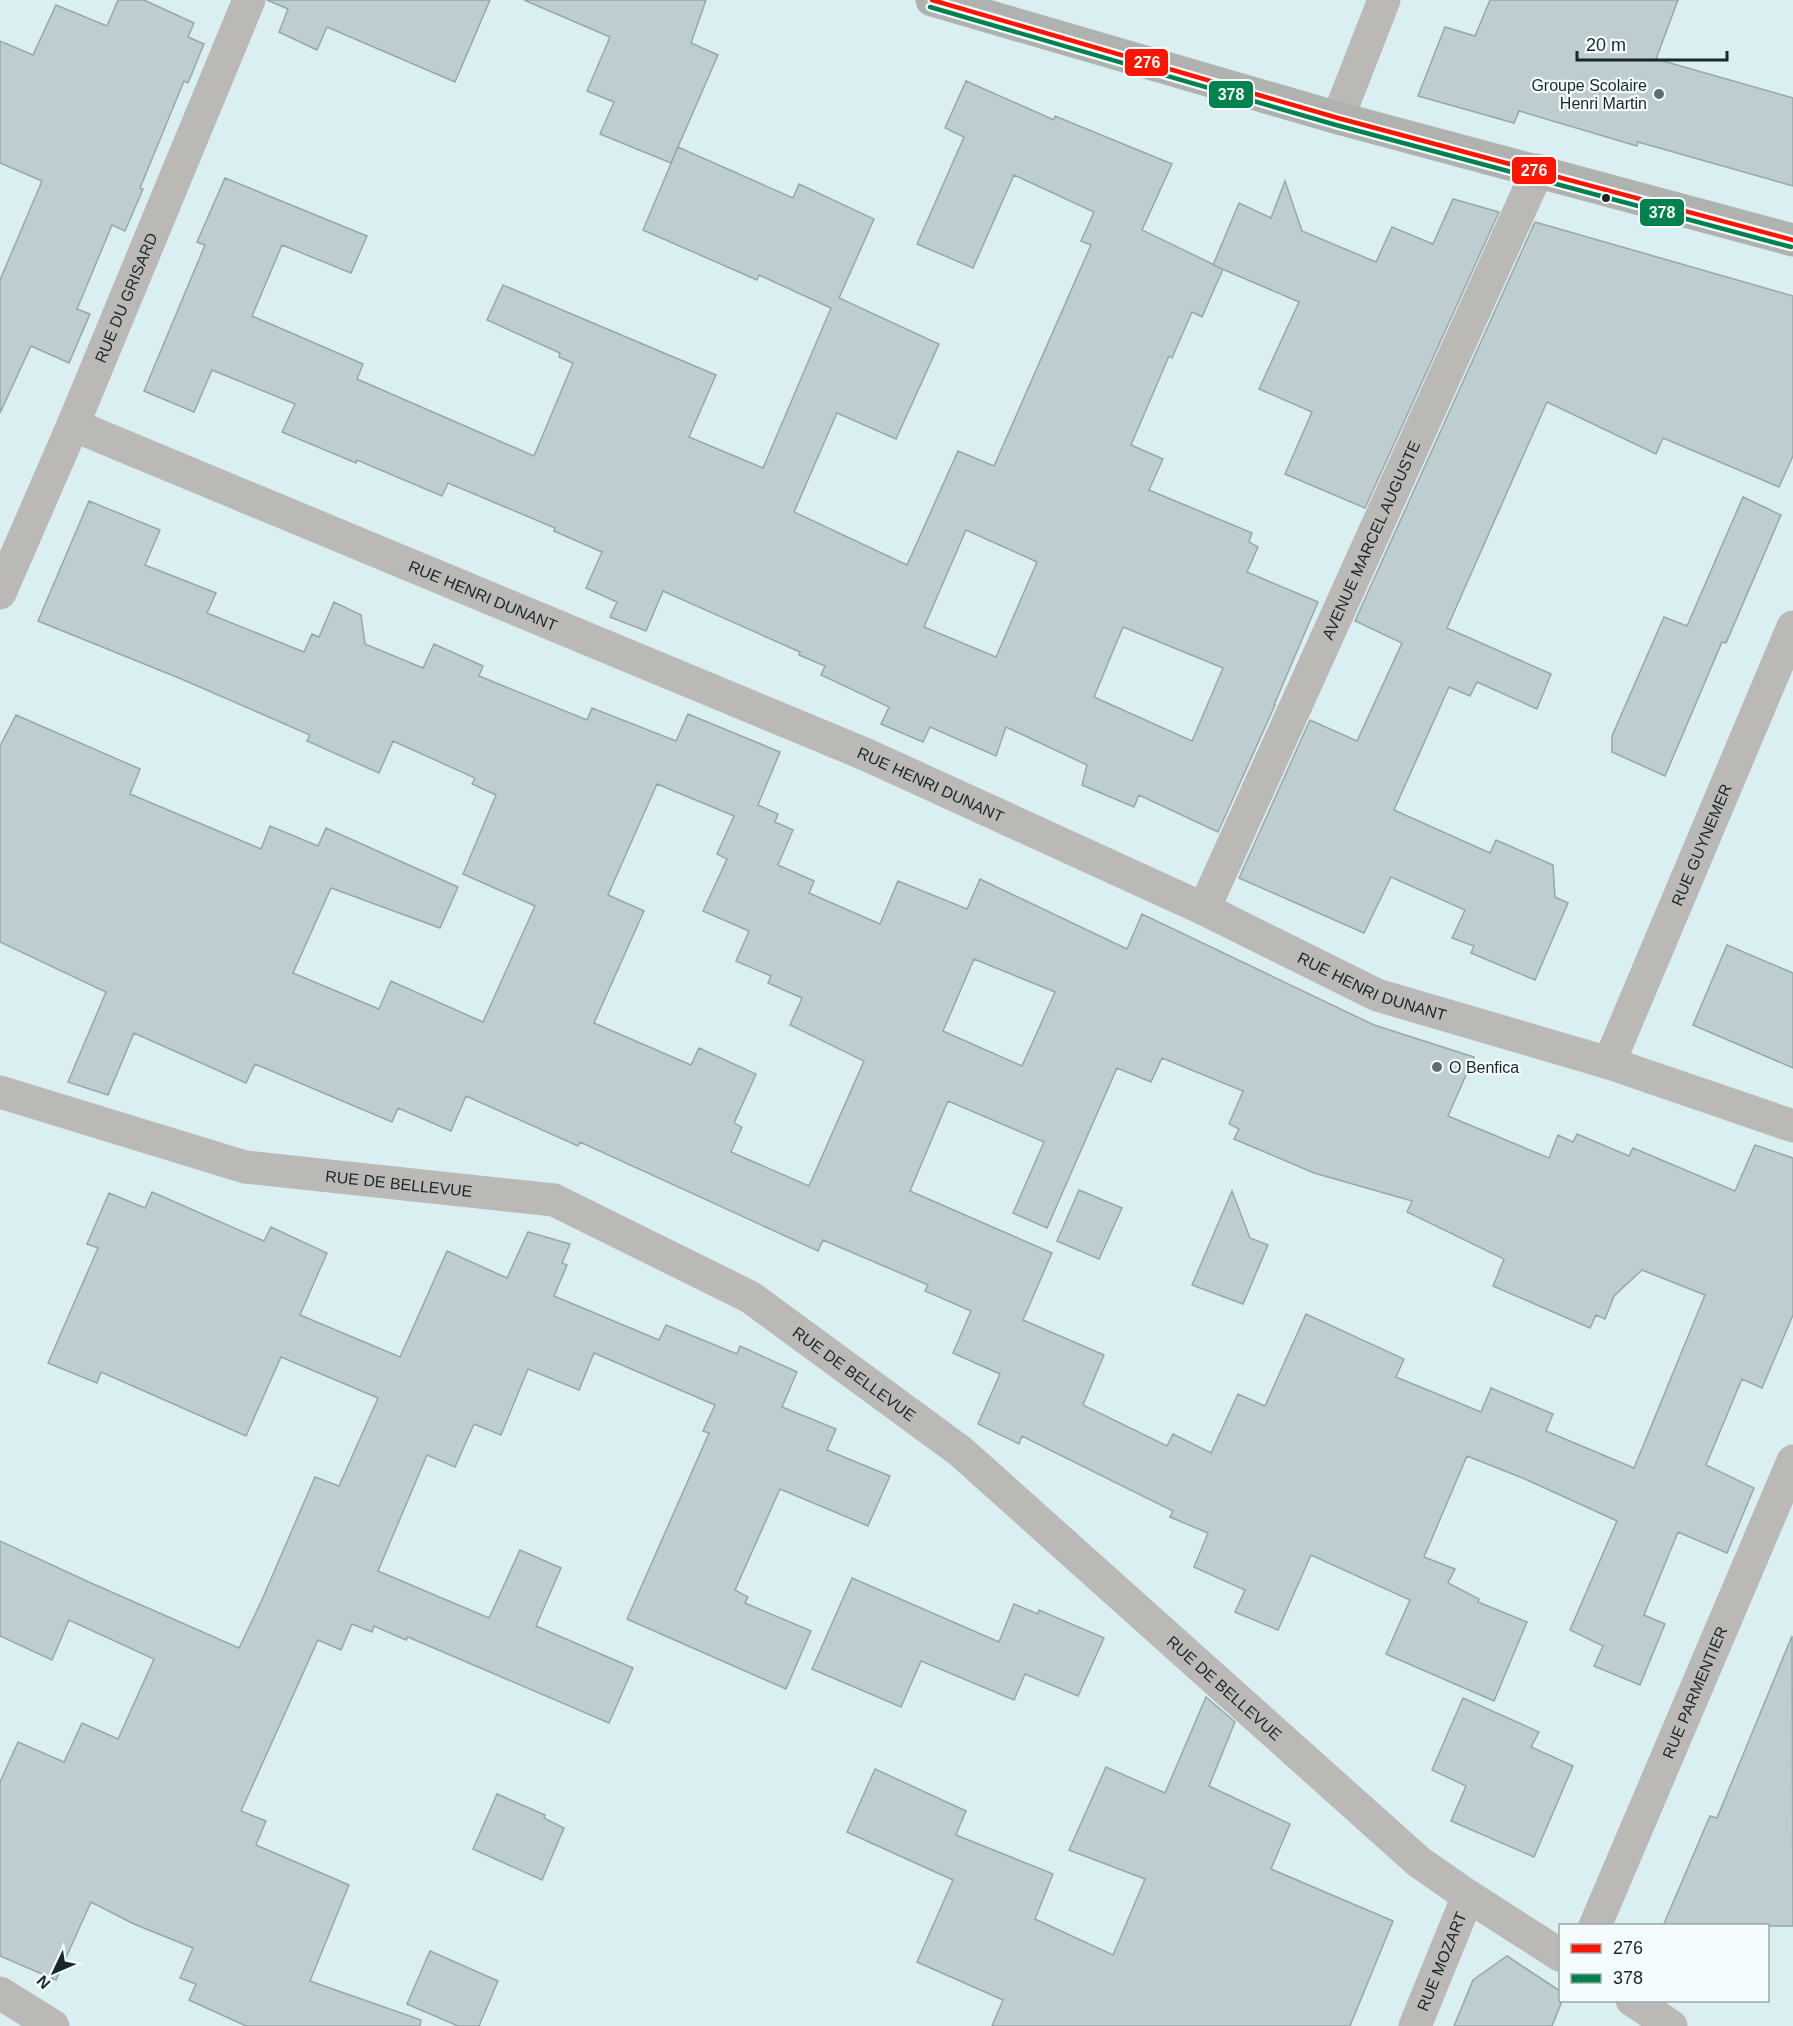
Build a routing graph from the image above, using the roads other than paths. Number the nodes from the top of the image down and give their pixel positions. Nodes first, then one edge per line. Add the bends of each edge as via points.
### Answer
1 (249, 0) edge
2 (932, 0) edge
3 (1384, 0) edge
4 (972, 6) edge
5 (1338, 118) junction
6 (1538, 170) junction
7 (1793, 240) edge
8 (73, 425) junction
9 (0, 593) edge
10 (1793, 627) edge
11 (1204, 909) junction
12 (1609, 1063) junction
13 (0, 1092) edge
14 (1793, 1126) edge
15 (1793, 1461) edge
16 (1468, 1896) junction
17 (1596, 1924) edge
18 (1559, 1954) edge
19 (0, 1993) edge
20 (1634, 2002) edge
21 (53, 2026) edge
22 (1415, 2026) edge
23 (1671, 2026) edge

1 - 8 street, RUE DU GRISARD
2 - 4 main road
3 - 5 street
4 - 5 main road
5 - 6 main road
6 - 7 main road
6 - 11 street, AVENUE MARCEL AUGUSTE
8 - 9 street, RUE DU GRISARD
8 - 11 street, RUE HENRI DUNANT via 867,755
10 - 12 street, RUE GUYNEMER
11 - 12 street, RUE HENRI DUNANT via 1377,995
12 - 14 street, RUE HENRI DUNANT
13 - 16 street, RUE DE BELLEVUE via 244,1167 554,1200 750,1297 960,1451 1419,1862
15 - 17 street, RUE PARMENTIER
16 - 18 street, RUE DE BELLEVUE
16 - 22 street, RUE MOZART
19 - 21 street
20 - 23 street

